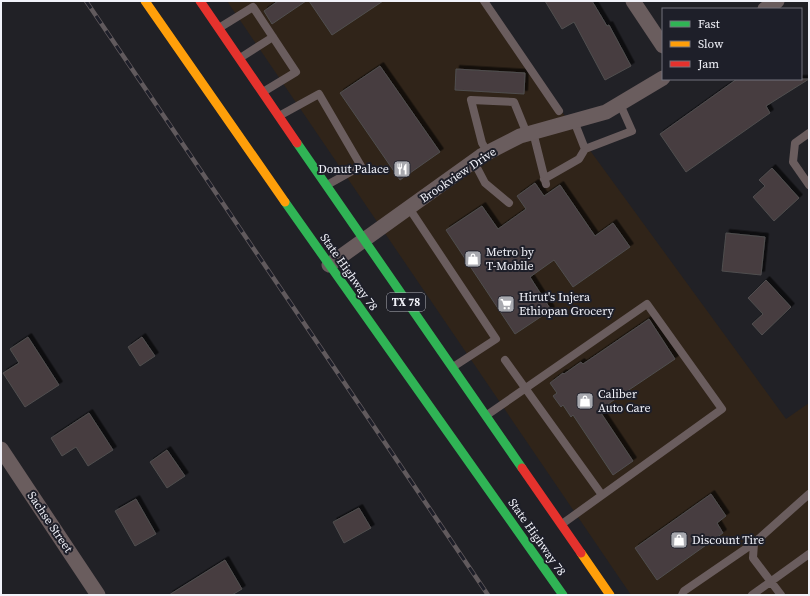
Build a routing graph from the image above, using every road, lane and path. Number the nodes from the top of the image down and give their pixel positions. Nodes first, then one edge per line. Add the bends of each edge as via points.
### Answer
1 (145, 1) edge
2 (484, 1) edge
3 (633, 1) edge
4 (777, 1) edge
5 (205, 5) edge
6 (766, 8) edge
7 (218, 29) junction
8 (273, 37) junction
9 (662, 44) edge
10 (239, 59) junction
11 (662, 79) edge
12 (262, 93) junction
13 (620, 104) junction
14 (559, 111) dead end
15 (279, 117) junction
16 (574, 121) junction
17 (530, 133) junction
18 (809, 133) edge
19 (585, 149) junction
20 (488, 153) junction
21 (474, 162) junction
22 (809, 184) edge
23 (326, 186) junction
24 (509, 203) dead end
25 (409, 208) junction
26 (364, 241) junction
27 (329, 265) junction
28 (505, 360) dead end
29 (452, 368) junction
30 (525, 388) junction
31 (486, 416) junction
32 (1, 449) edge
33 (809, 494) edge
34 (602, 495) junction
35 (561, 524) junction
36 (754, 543) junction
37 (809, 554) edge
38 (771, 581) junction
39 (98, 595) edge
40 (563, 595) edge
41 (610, 595) edge
42 (682, 595) edge
43 (752, 595) edge
44 (781, 595) edge

1 - 27 main road, State Highway 78
2 - 14 lane
3 - 9 street
4 - 6 street
5 - 7 main road, TX 78
7 - 8 lane via 253,7
7 - 10 main road, TX 78
8 - 10 lane
8 - 12 lane via 296,72
10 - 12 main road, TX 78
11 - 13 street, Brookview Drive
12 - 15 main road, TX 78
13 - 16 street, Brookview Drive via 606,112
13 - 19 lane via 632,131
15 - 23 main road, TX 78
15 - 23 lane via 319,94 361,166
16 - 17 street, Brookview Drive
16 - 19 lane
17 - 19 lane via 545,182 578,159
17 - 20 street, Brookview Drive
17 - 20 lane via 514,102 471,100 482,143
18 - 22 lane via 795,143 793,162
20 - 21 street, Brookview Drive
21 - 24 lane via 485,183
21 - 25 street, Brookview Drive
23 - 26 main road, TX 78
25 - 26 street, Brookview Drive
25 - 29 lane via 496,339
26 - 27 street, Brookview Drive
26 - 29 main road, TX 78
27 - 40 main road, State Highway 78
28 - 30 lane
29 - 31 main road, TX 78
30 - 31 lane
30 - 34 lane
30 - 34 lane via 647,304 722,409
31 - 35 main road, TX 78
32 - 39 street, Sachse Street
33 - 36 lane
34 - 35 lane
35 - 41 main road, TX 78
36 - 38 lane via 753,558
36 - 42 lane via 684,591
37 - 38 lane
38 - 43 lane
38 - 44 lane

